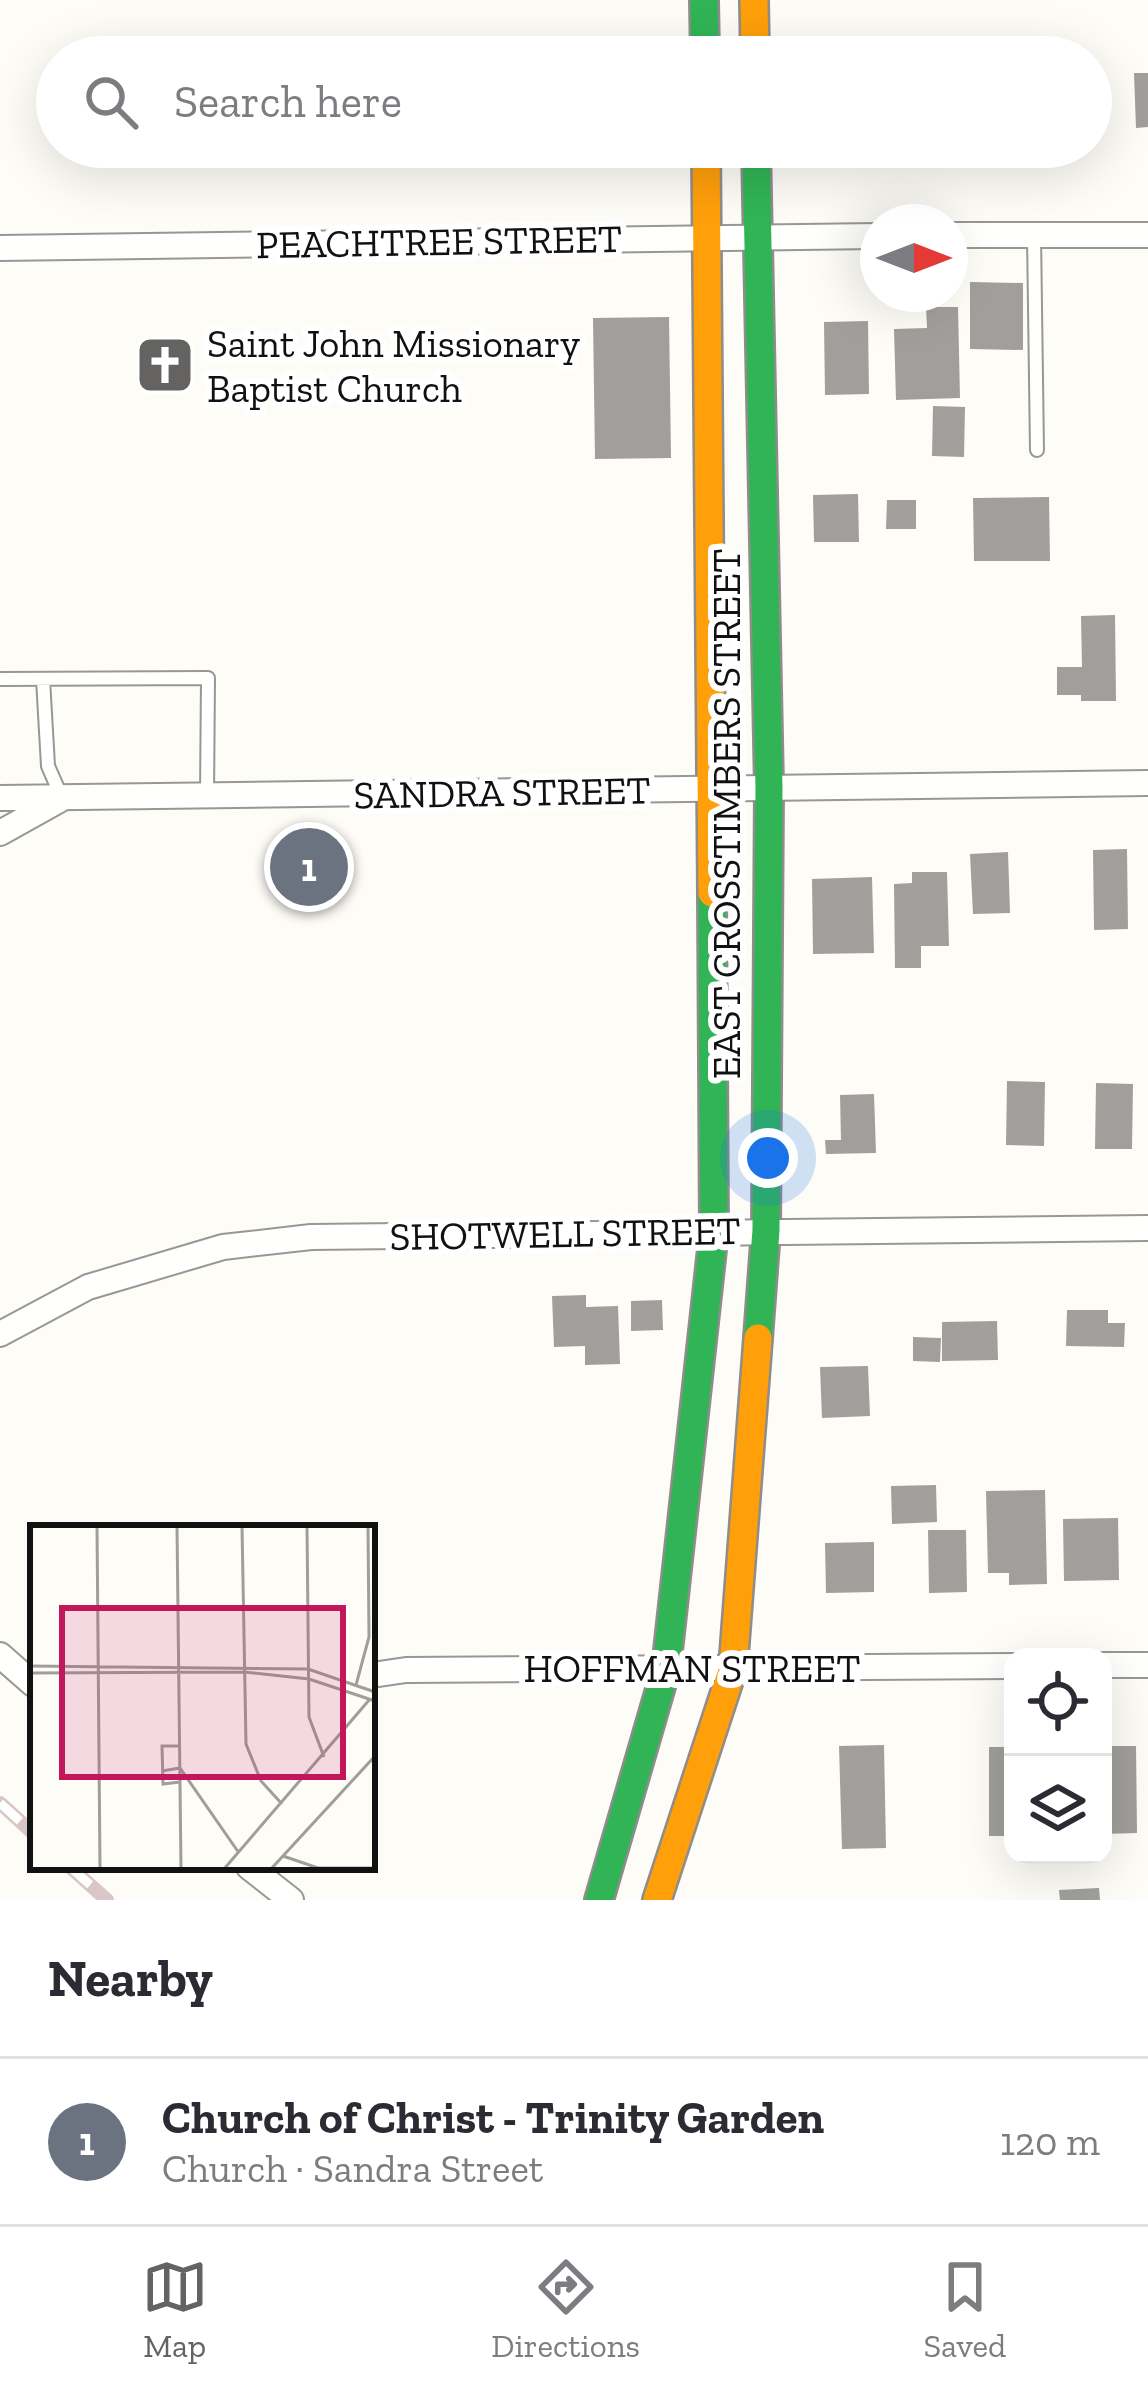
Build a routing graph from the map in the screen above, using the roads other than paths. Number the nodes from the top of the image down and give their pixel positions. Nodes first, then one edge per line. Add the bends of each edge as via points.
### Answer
1 (704, 0) edge
2 (754, 0) edge
3 (705, 36) edge
4 (755, 36) edge
5 (706, 168) edge
6 (756, 168) edge
7 (1034, 235) junction
8 (1148, 235) edge
9 (758, 236) junction
10 (860, 236) edge
11 (968, 236) edge
12 (706, 237) junction
13 (0, 248) edge
14 (1037, 450) dead end
15 (0, 679) edge
16 (43, 679) junction
17 (1148, 783) edge
18 (769, 788) junction
19 (711, 789) junction
20 (207, 796) junction
21 (0, 798) edge
22 (62, 798) junction
23 (0, 833) edge
24 (1148, 1228) edge
25 (766, 1230) junction
26 (714, 1231) junction
27 (0, 1334) edge
28 (0, 1655) edge
29 (1112, 1665) edge
30 (1148, 1665) edge
31 (1004, 1666) edge
32 (733, 1668) junction
33 (666, 1669) junction
34 (375, 1675) edge
35 (30, 1681) edge
36 (253, 1870) edge
37 (291, 1900) edge
38 (599, 1900) edge
39 (656, 1900) edge

1 - 3 main road
2 - 4 main road
5 - 12 main road, EAST CROSSTIMBERS STREET
6 - 9 main road, EAST CROSSTIMBERS STREET
7 - 8 street
7 - 11 street
7 - 14 lane
9 - 10 street, PEACHTREE STREET
9 - 12 street, PEACHTREE STREET
9 - 18 main road, EAST CROSSTIMBERS STREET
12 - 13 street, PEACHTREE STREET
12 - 19 main road, EAST CROSSTIMBERS STREET
15 - 16 lane
16 - 20 lane via 208,678
16 - 22 lane via 48,766
17 - 18 street, SANDRA STREET
18 - 19 street, SANDRA STREET
18 - 25 main road, EAST CROSSTIMBERS STREET
19 - 20 street, SANDRA STREET
19 - 26 main road, EAST CROSSTIMBERS STREET
20 - 22 street, SANDRA STREET
21 - 22 street, SANDRA STREET
22 - 23 street
24 - 25 street, SHOTWELL STREET
25 - 26 street, SHOTWELL STREET
25 - 32 main road, EAST CROSSTIMBERS STREET
26 - 27 street, SHOTWELL STREET via 311,1237 224,1247 88,1287
26 - 33 main road, EAST CROSSTIMBERS STREET
28 - 35 street
29 - 30 street
31 - 32 street, HOFFMAN STREET
32 - 33 street, HOFFMAN STREET
32 - 39 main road, EAST CROSSTIMBERS STREET
33 - 34 street, HOFFMAN STREET
33 - 38 main road, EAST CROSSTIMBERS STREET
36 - 37 street

